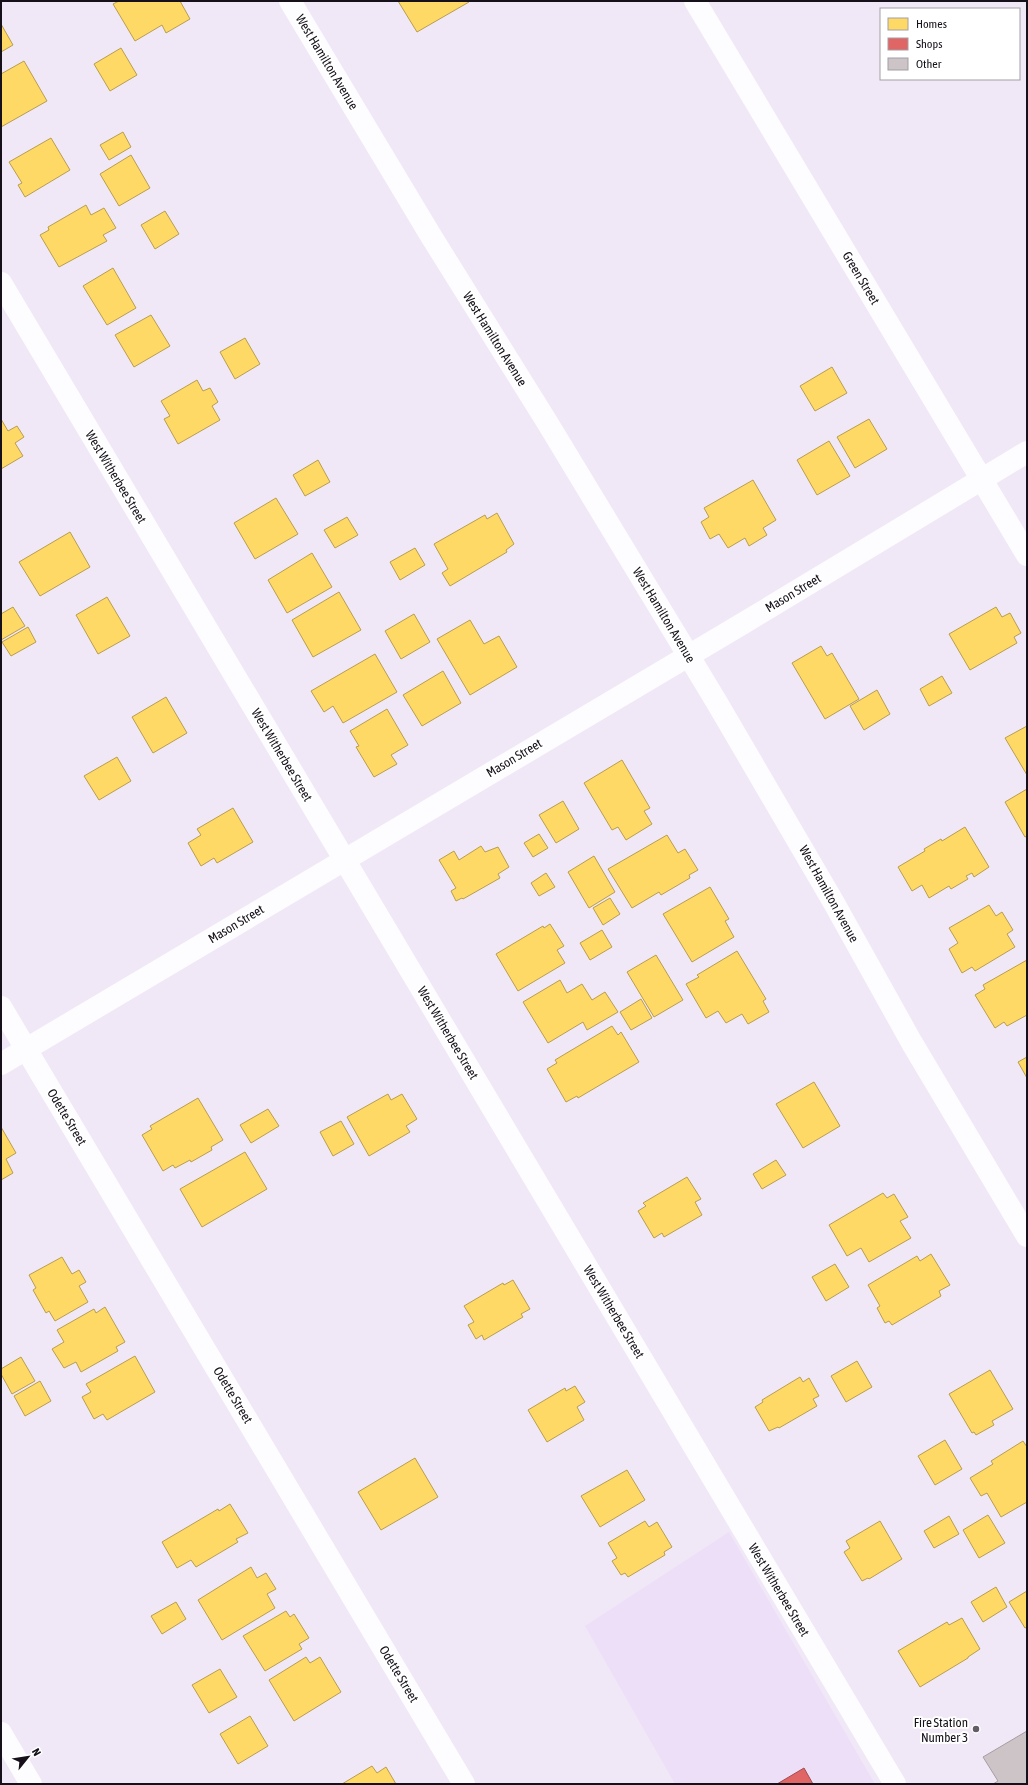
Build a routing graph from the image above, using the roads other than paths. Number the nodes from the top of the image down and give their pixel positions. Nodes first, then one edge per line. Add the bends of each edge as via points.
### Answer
1 (290, 1) edge
2 (695, 1) edge
3 (1, 283) edge
4 (1027, 452) edge
5 (981, 479) junction
6 (1027, 555) edge
7 (688, 655) junction
8 (344, 859) junction
9 (1, 1007) edge
10 (27, 1049) junction
11 (1, 1064) edge
12 (1027, 1236) edge
13 (1, 1733) edge
14 (31, 1784) edge
15 (464, 1784) edge
16 (895, 1784) edge

1 - 7 street, West Hamilton Avenue
2 - 5 street, Green Street
3 - 8 street, West Witherbee Street
4 - 5 street, Mason Street
5 - 6 street, Green Street
5 - 7 street, Mason Street
7 - 8 street, Mason Street
7 - 12 street, West Hamilton Avenue via 834,902 912,1043
8 - 10 street, Mason Street
8 - 16 street, West Witherbee Street
9 - 10 street, Odette Street
10 - 11 street, Mason Street
10 - 15 street, Odette Street
13 - 14 street

